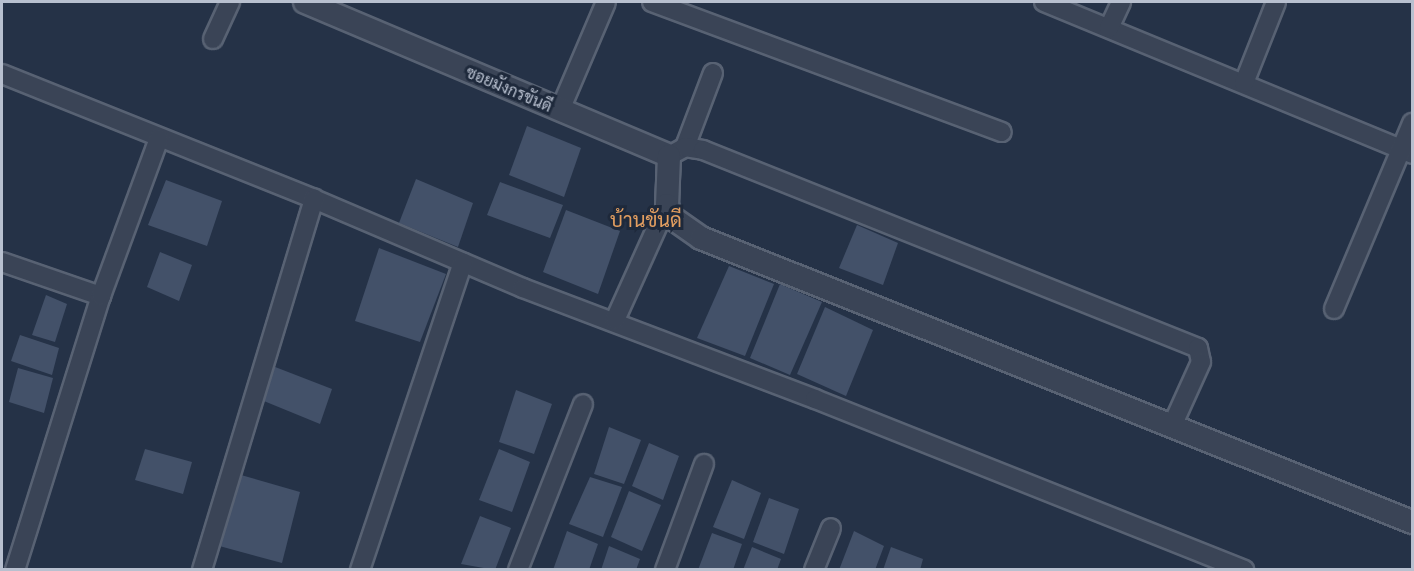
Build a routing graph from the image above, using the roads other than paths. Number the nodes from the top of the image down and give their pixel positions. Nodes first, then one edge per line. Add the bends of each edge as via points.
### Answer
1 (230, 2) edge
2 (304, 2) edge
3 (606, 2) edge
4 (652, 2) edge
5 (1044, 2) edge
6 (1120, 2) edge
7 (1276, 2) edge
8 (1109, 28) junction
9 (213, 39) dead end
10 (713, 73) dead end
11 (2, 74) edge
12 (1244, 83) junction
13 (560, 110) junction
14 (1413, 123) edge
15 (1002, 132) dead end
16 (159, 138) junction
17 (1407, 151) edge
18 (677, 152) junction
19 (314, 199) junction
20 (667, 205) junction
21 (2, 262) edge
22 (463, 263) junction
23 (101, 296) junction
24 (1334, 309) dead end
25 (615, 320) junction
26 (583, 404) dead end
27 (1172, 426) junction
28 (704, 464) dead end
29 (1413, 522) edge
30 (831, 528) dead end
31 (15, 570) edge
32 (202, 570) edge
33 (360, 570) edge
34 (518, 570) edge
35 (665, 570) edge
36 (814, 570) edge
37 (1244, 570) edge

1 - 9 street
2 - 13 street, ซอยมังกรขันดี
3 - 13 street
4 - 15 street
5 - 8 street
6 - 8 street
7 - 12 street
8 - 12 street
10 - 18 street
11 - 16 street
12 - 17 street
13 - 18 street, ซอยมังกรขันดี
14 - 17 street
16 - 19 street
16 - 23 street
17 - 24 street
18 - 20 street
18 - 27 street via 703,150 1198,348 1201,362
19 - 22 street
19 - 32 street
20 - 25 street
20 - 27 street via 671,217 700,238
21 - 23 street
22 - 25 street
22 - 33 street
23 - 31 street
25 - 37 street
26 - 34 street
27 - 29 street
28 - 35 street
30 - 36 street

